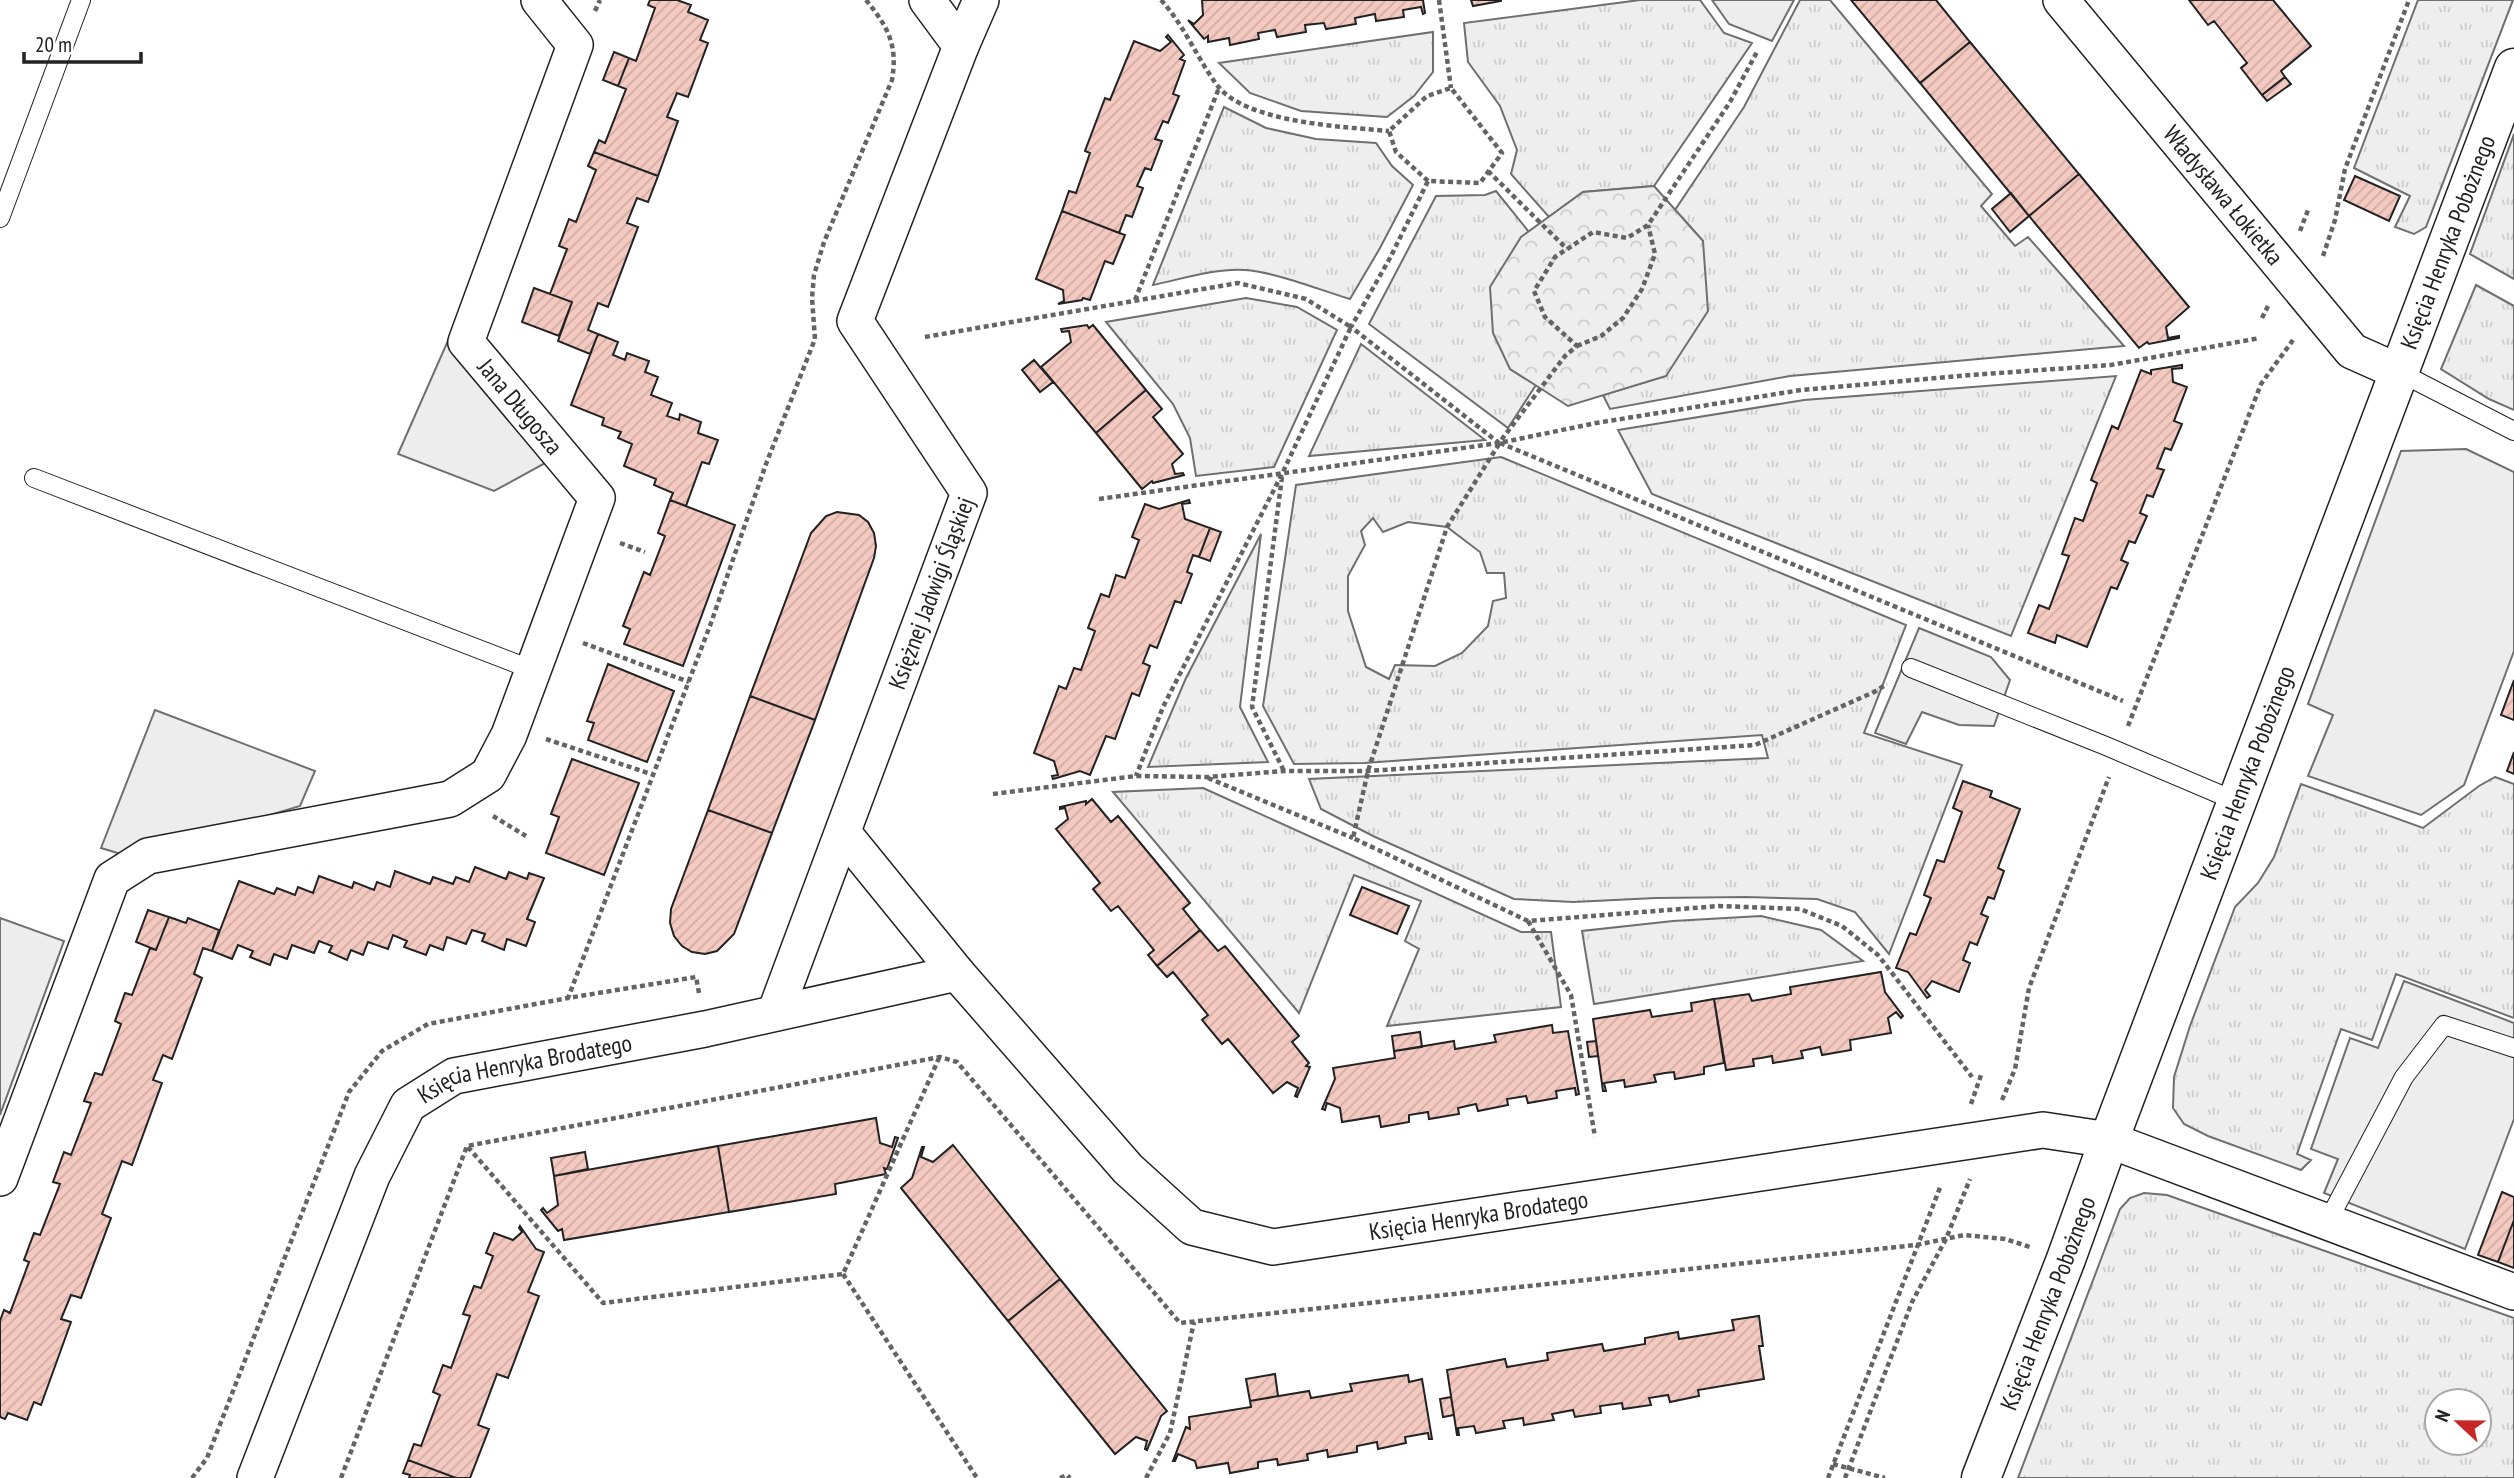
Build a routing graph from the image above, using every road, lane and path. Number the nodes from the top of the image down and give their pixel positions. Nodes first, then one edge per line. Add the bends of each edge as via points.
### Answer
1 (81, 0) edge
2 (539, 0) edge
3 (866, 0) edge
4 (928, 0) edge
5 (981, 0) edge
6 (1161, 0) edge
7 (1439, 0) edge
8 (2061, 0) edge
9 (961, 46) junction
10 (1758, 50) dead end
11 (2514, 68) edge
12 (1219, 88) junction
13 (1451, 88) junction
14 (1389, 131) junction
15 (1489, 171) junction
16 (1428, 181) junction
17 (0, 218) edge
18 (1648, 225) junction
19 (1567, 249) junction
20 (1135, 301) junction
21 (1352, 327) junction
22 (925, 337) dead end
23 (2260, 338) dead end
24 (1577, 346) junction
25 (2399, 372) junction
26 (2514, 431) edge
27 (1499, 443) junction
28 (1282, 474) junction
29 (34, 478) dead end
30 (1099, 499) dead end
31 (612, 541) dead end
32 (645, 552) dead end
33 (579, 641) dead end
34 (1911, 668) joint
35 (533, 670) junction
36 (689, 682) junction
37 (2123, 701) dead end
38 (542, 738) dead end
39 (1284, 771) junction
40 (1368, 771) junction
41 (654, 775) junction
42 (1136, 776) junction
43 (1208, 777) junction
44 (993, 794) dead end
45 (2238, 802) junction
46 (490, 814) dead end
47 (844, 834) junction
48 (526, 836) dead end
49 (1353, 838) junction
50 (1528, 921) junction
51 (957, 973) junction
52 (775, 1013) junction
53 (705, 1029) junction
54 (2514, 1048) edge
55 (940, 1057) junction
56 (1972, 1077) dead end
57 (1595, 1137) dead end
58 (2109, 1140) junction
59 (467, 1146) junction
60 (0, 1178) edge
61 (2328, 1220) junction
62 (1916, 1245) junction
63 (2066, 1259) junction
64 (843, 1274) junction
65 (2514, 1292) edge
66 (1194, 1322) junction
67 (1833, 1464) junction
68 (256, 1478) edge
69 (341, 1478) edge
70 (976, 1478) edge
71 (1060, 1478) edge
72 (1070, 1478) edge
73 (1146, 1478) edge
74 (1828, 1478) edge
75 (1885, 1478) edge
76 (1981, 1478) edge

1 - 17 lane
2 - 35 street, Jana Długosza via 575,45 466,342 597,498
3 - 36 path via 892,41 892,80 824,242 811,298 815,339
4 - 9 street
5 - 9 street, Księżnej Jadwigi Śląskiej
6 - 12 path
7 - 13 path
8 - 25 street, Władysława Łokietka via 2352,351
9 - 47 street, Księżnej Jadwigi Śląskiej via 855,321 969,493
10 - 18 path via 1730,102
11 - 25 street, Księcia Henryka Pobożnego
12 - 14 path via 1243,106 1300,122
12 - 20 path
13 - 14 path via 1427,96
13 - 15 path via 1502,153
14 - 16 path via 1396,152
15 - 16 path via 1480,183
15 - 19 path
16 - 21 path
18 - 19 path via 1627,238 1593,232
18 - 24 path via 1655,254 1642,289 1623,318 1601,336
19 - 24 path via 1555,257 1534,291 1545,317
20 - 21 path via 1238,283 1306,299
20 - 22 path
21 - 27 path
21 - 28 path
23 - 27 path via 2111,365 1801,390
24 - 27 path
25 - 26 lane
25 - 45 street, Księcia Henryka Pobożnego
27 - 28 path
27 - 37 path
27 - 40 path via 1447,527
28 - 30 path
28 - 39 path via 1252,707
28 - 42 path via 1163,707
29 - 35 lane
31 - 32 path
33 - 36 path
34 - 40 path via 1874,692 1755,746
34 - 45 lane
35 - 60 street, Jana Długosza via 488,775 450,799 148,856 112,879
36 - 41 path
38 - 41 path
39 - 40 path
39 - 43 path
40 - 49 path
41 - 53 path via 568,998 696,977
42 - 43 path
42 - 44 path
43 - 49 path
45 - 58 street, Księcia Henryka Pobożnego
46 - 48 path
47 - 51 street, Księcia Henryka Brodatego
47 - 52 street, Księżnej Jadwigi Śląskiej
49 - 50 path
50 - 56 path via 1719,906 1800,909 1842,926 1878,955
50 - 57 path via 1571,995
51 - 52 street, Księcia Henryka Brodatego
51 - 58 street, Księcia Henryka Brodatego via 1128,1169 1192,1227 1273,1247 2042,1130
52 - 53 street, Księcia Henryka Brodatego
53 - 68 street, Księcia Henryka Brodatego via 454,1076 408,1105 372,1176
54 - 61 lane via 2444,1025 2404,1077
55 - 59 path
55 - 64 path
55 - 66 path via 957,1062 1180,1323
58 - 61 street, Księcia Henryka Brodatego
58 - 63 street, Księcia Henryka Pobożnego
59 - 64 path via 603,1303
59 - 69 path
61 - 65 street, Księcia Henryka Brodatego
62 - 63 path via 1964,1235 2005,1239
62 - 66 path
62 - 67 path
63 - 76 street, Księcia Henryka Pobożnego
64 - 70 path
66 - 73 path via 1170,1433
67 - 74 path
67 - 75 path
71 - 72 path

